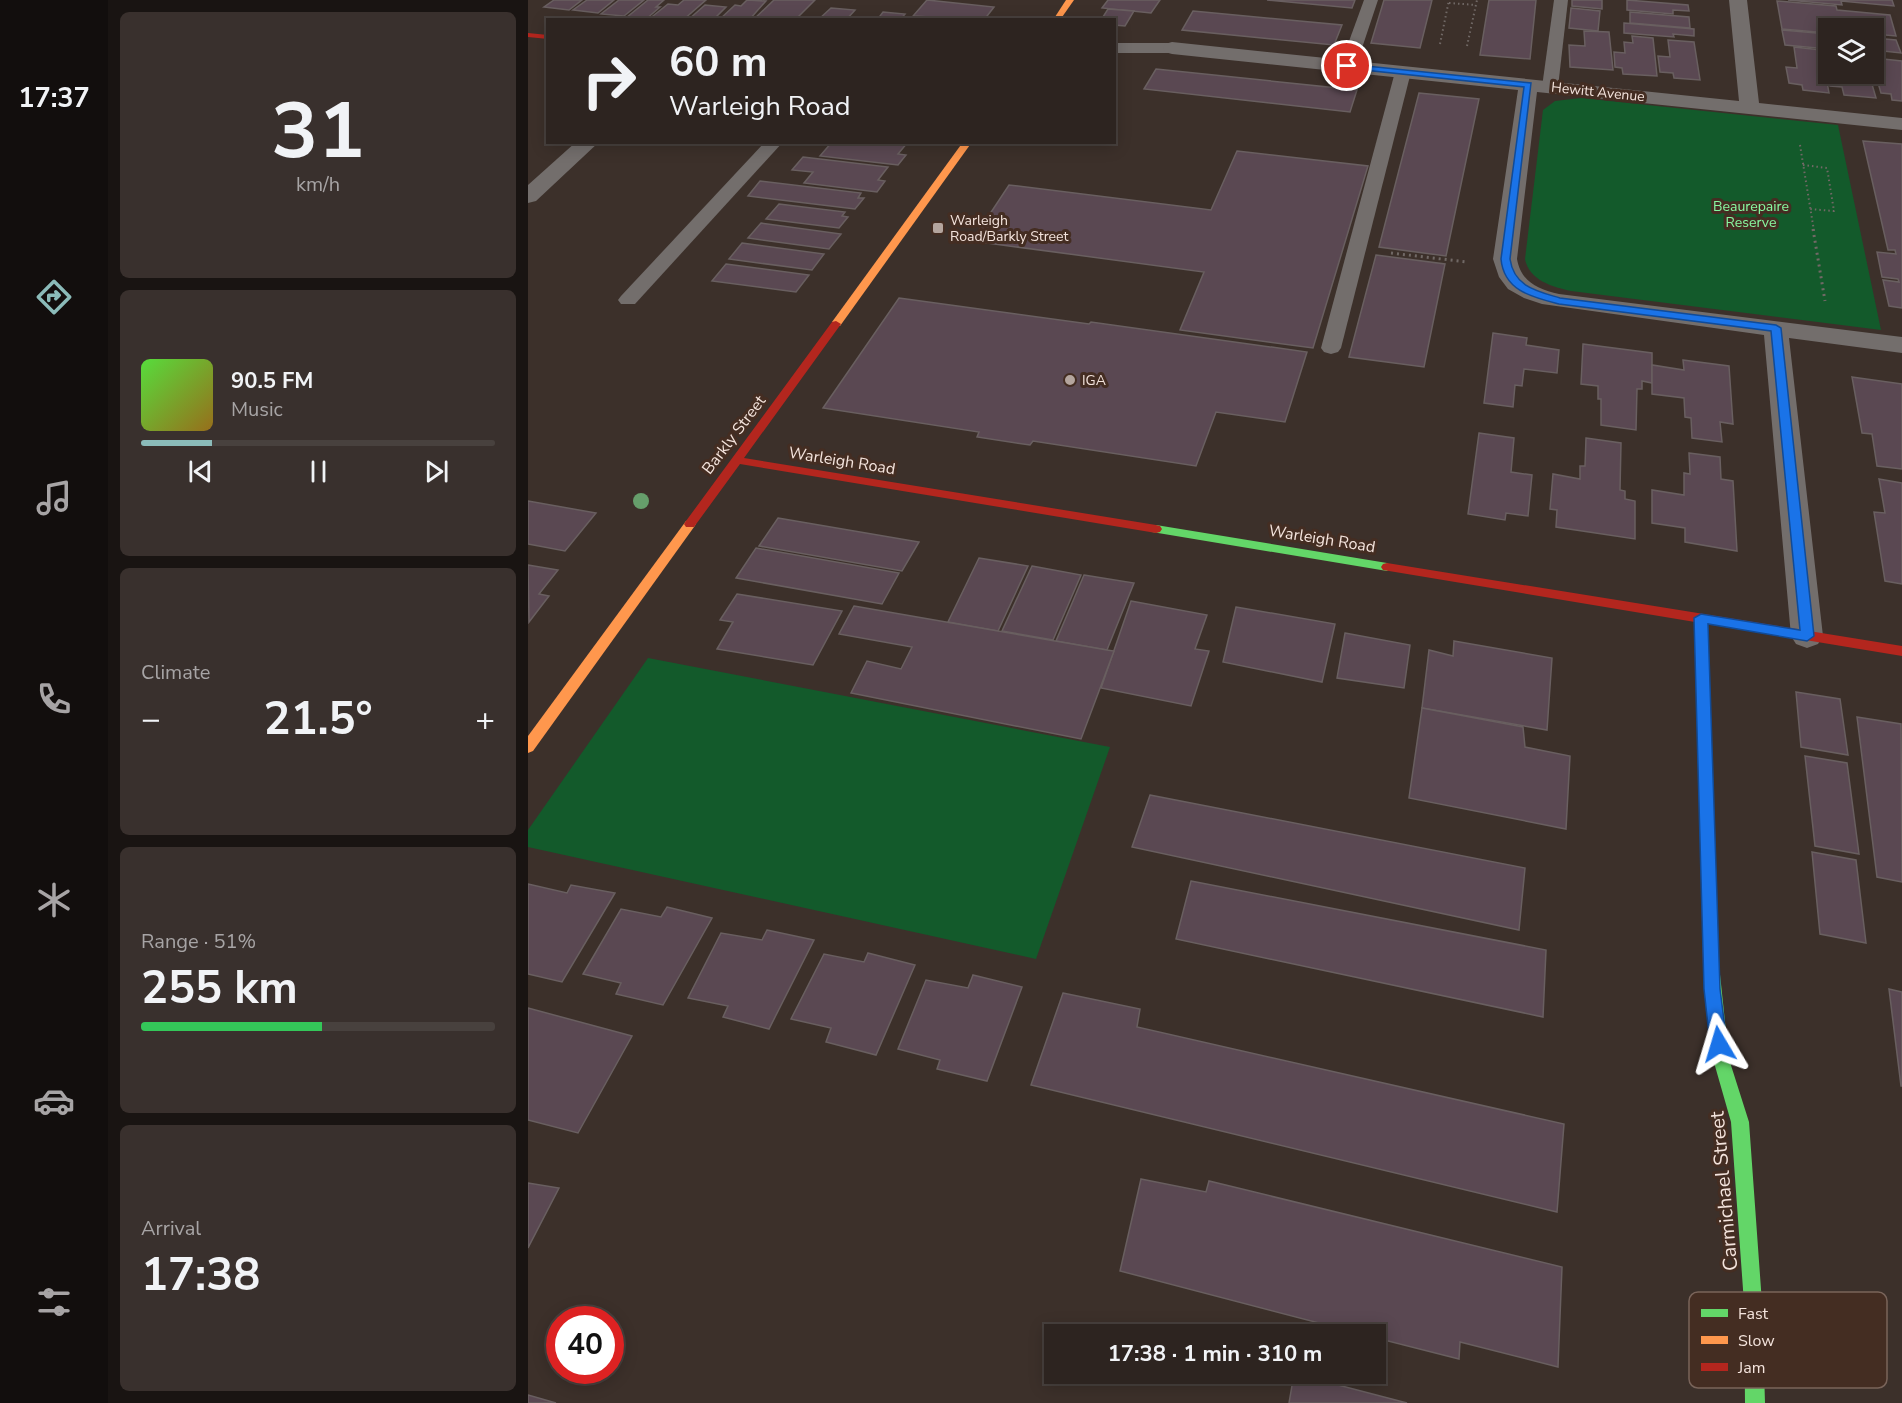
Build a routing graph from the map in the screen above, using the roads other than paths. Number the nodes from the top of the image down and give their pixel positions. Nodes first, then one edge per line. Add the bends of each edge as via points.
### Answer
1 (1070, 0) edge
2 (1371, 0) edge
3 (1562, 0) edge
4 (1738, 0) edge
5 (1057, 18) edge
6 (528, 34) edge
7 (546, 37) edge
8 (1116, 48) edge
9 (1172, 48) joint
10 (1347, 66) junction
11 (1403, 72) junction
12 (1539, 86) junction
13 (1750, 108) junction
14 (1902, 124) edge
15 (587, 144) edge
16 (773, 144) edge
17 (967, 144) edge
18 (528, 196) edge
19 (628, 300) dead end
20 (1776, 328) junction
21 (1902, 345) edge
22 (1331, 348) dead end
23 (736, 460) junction
24 (1701, 618) junction
25 (1807, 636) junction
26 (1902, 651) edge
27 (528, 747) edge
28 (1752, 1292) edge
29 (1755, 1388) edge
30 (1755, 1403) edge

1 - 5 street
2 - 10 lane
3 - 12 lane
4 - 13 street
6 - 7 street
8 - 9 lane, Hewitt Avenue
9 - 10 street, Hewitt Avenue
10 - 11 street, Hewitt Avenue
11 - 12 street, Hewitt Avenue
11 - 22 lane
12 - 13 street, Hewitt Avenue
12 - 20 street via 1506,267 1512,279 1541,297
13 - 14 street, Hewitt Avenue
15 - 18 street
16 - 19 lane
17 - 23 street, Barkly Street
20 - 21 street
20 - 25 street
23 - 24 street, Warleigh Road
23 - 27 street, Barkly Street
24 - 25 street, Warleigh Road
24 - 28 street, Carmichael Street via 1712,989 1721,1059 1740,1122
25 - 26 street, Warleigh Road
29 - 30 street, Carmichael Street

